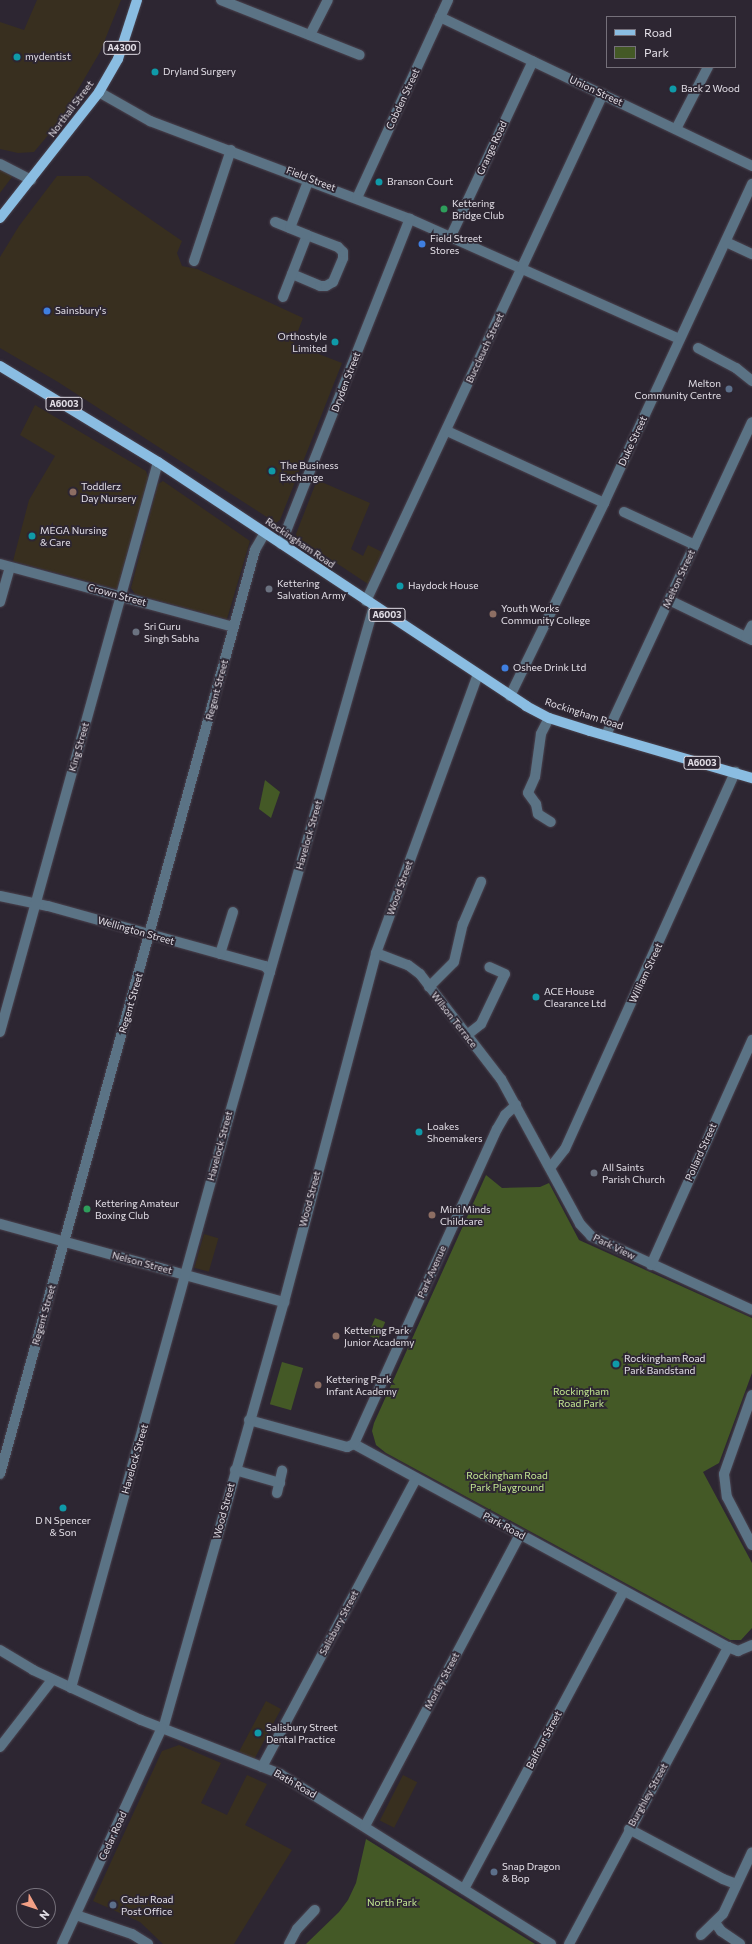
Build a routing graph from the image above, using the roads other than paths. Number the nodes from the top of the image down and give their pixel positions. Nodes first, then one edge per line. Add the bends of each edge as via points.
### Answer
1 (137, 0) edge
2 (221, 0) edge
3 (328, 0) edge
4 (448, 0) edge
5 (440, 17) junction
6 (310, 35) junction
7 (360, 56) dead end
8 (533, 61) junction
9 (707, 68) edge
10 (99, 92) junction
11 (603, 94) junction
12 (676, 129) junction
13 (231, 150) junction
14 (0, 164) edge
15 (752, 166) edge
16 (310, 179) junction
17 (31, 180) junction
18 (752, 184) edge
19 (357, 198) junction
20 (0, 218) edge
21 (410, 219) junction
22 (275, 222) dead end
23 (290, 228) junction
24 (307, 234) junction
25 (451, 236) junction
26 (726, 242) junction
27 (752, 254) edge
28 (194, 261) dead end
29 (523, 267) junction
30 (292, 274) junction
31 (283, 297) dead end
32 (680, 339) junction
33 (698, 348) dead end
34 (0, 366) edge
35 (752, 381) edge
36 (752, 422) edge
37 (447, 431) junction
38 (158, 462) junction
39 (604, 503) junction
40 (624, 512) dead end
41 (265, 533) junction
42 (281, 544) junction
43 (695, 545) junction
44 (5, 566) edge
45 (121, 596) junction
46 (670, 600) junction
47 (0, 602) edge
48 (370, 604) junction
49 (752, 624) edge
50 (234, 627) junction
51 (749, 639) edge
52 (478, 675) junction
53 (510, 696) junction
54 (549, 718) junction
55 (606, 735) junction
56 (735, 772) junction
57 (752, 778) edge
58 (551, 822) dead end
59 (480, 882) dead end
60 (0, 896) edge
61 (35, 905) junction
62 (233, 912) dead end
63 (149, 935) junction
64 (376, 953) junction
65 (220, 954) junction
66 (489, 967) dead end
67 (270, 972) junction
68 (429, 987) junction
69 (0, 1032) edge
70 (467, 1035) junction
71 (752, 1040) edge
72 (516, 1106) junction
73 (550, 1168) junction
74 (0, 1224) edge
75 (64, 1242) junction
76 (651, 1264) junction
77 (185, 1275) junction
78 (284, 1302) junction
79 (752, 1310) edge
80 (752, 1396) edge
81 (249, 1420) junction
82 (354, 1444) junction
83 (235, 1470) junction
84 (282, 1471) dead end
85 (0, 1474) edge
86 (416, 1479) junction
87 (280, 1482) junction
88 (277, 1493) dead end
89 (520, 1535) junction
90 (752, 1545) edge
91 (624, 1591) junction
92 (752, 1645) edge
93 (728, 1647) junction
94 (0, 1650) edge
95 (52, 1680) junction
96 (71, 1688) junction
97 (163, 1729) junction
98 (0, 1747) edge
99 (262, 1767) junction
100 (365, 1826) junction
101 (629, 1829) junction
102 (752, 1852) edge
103 (737, 1880) junction
104 (464, 1889) junction
105 (315, 1910) dead end
106 (76, 1915) junction
107 (716, 1924) junction
108 (701, 1935) dead end
109 (62, 1944) edge
110 (148, 1944) edge
111 (289, 1944) edge
112 (551, 1944) edge
113 (569, 1944) edge
114 (740, 1944) edge

1 - 10 main road, Northall Street / A4300 via 118,59
2 - 6 street
3 - 6 street
4 - 5 street, Cobden Street
5 - 8 street, Union Street
5 - 19 street, Cobden Street
6 - 7 street
8 - 11 street, Union Street
8 - 25 street, Grange Road
9 - 12 street
10 - 13 street, Field Street via 150,121
10 - 17 main road, Northall Street / A4300
11 - 12 street, Union Street
11 - 29 street, Buccleuch Street
12 - 15 street, Union Street
13 - 16 street, Field Street
13 - 28 street
14 - 17 street
16 - 19 street, Field Street
16 - 23 street
17 - 20 main road, Northall Street / A4300
18 - 26 street, Duke Street
19 - 21 street, Field Street
21 - 25 street, Field Street
21 - 42 street, Dryden Street
22 - 23 street
23 - 24 street
24 - 30 street
24 - 30 street via 338,247 343,252 343,258 333,282 326,286
25 - 29 street, Field Street
26 - 27 street
26 - 32 street, Duke Street
29 - 32 street, Field Street
29 - 37 street, Buccleuch Street
30 - 31 street
32 - 39 street, Duke Street
33 - 35 street via 736,368
34 - 38 main road, Rockingham Road / A6003
36 - 43 street, Melton Street
37 - 39 street
37 - 48 street, Buccleuch Street
38 - 41 main road, Rockingham Road / A6003
38 - 45 street, King Street
39 - 53 street, Duke Street
40 - 43 street
41 - 42 main road, Rockingham Road / A6003
41 - 50 street, Regent Street via 255,550
42 - 48 main road, Rockingham Road / A6003
43 - 46 street, Melton Street
44 - 45 street, Crown Street
44 - 47 street
45 - 50 street, Crown Street
45 - 61 street, King Street
46 - 51 street
46 - 55 street, Melton Street
48 - 52 main road, Rockingham Road / A6003
48 - 67 street, Havelock Street
49 - 51 street
50 - 63 street, Regent Street
52 - 53 main road, Rockingham Road / A6003
52 - 64 street, Wood Street
53 - 54 main road, Rockingham Road / A6003
54 - 55 main road, Rockingham Road / A6003
54 - 58 street via 541,734 535,777 528,793 536,804 538,814
55 - 56 main road, Rockingham Road / A6003
56 - 57 main road, Rockingham Road / A6003
56 - 73 street, William Street via 565,1149
59 - 68 street via 463,924 454,962
60 - 61 street, Wellington Street
61 - 63 street, Wellington Street
61 - 69 street, King Street
62 - 65 street
63 - 65 street, Wellington Street
63 - 75 street, Regent Street
64 - 68 street, Wilson Terrace via 415,969
64 - 78 street, Wood Street
65 - 67 street, Wellington Street via 265,966
66 - 70 street via 505,974 481,1024
67 - 77 street, Havelock Street
68 - 70 street, Wilson Terrace
70 - 72 street, Wilson Terrace via 501,1079
71 - 76 street, Pollard Street
72 - 73 street, Park View
72 - 82 street, Park Avenue via 505,1115 492,1140
73 - 76 street, Park View via 580,1224 590,1236
74 - 75 street, Nelson Street
75 - 77 street, Nelson Street
75 - 85 street, Regent Street
76 - 79 street, Park View
77 - 78 street, Nelson Street
77 - 96 street, Havelock Street
78 - 81 street, Wood Street
80 - 90 street via 724,1474 727,1497
81 - 82 street, Park Road via 347,1447
81 - 83 street, Wood Street
82 - 86 street, Park Road
83 - 87 street
83 - 97 street, Wood Street
84 - 87 street
86 - 89 street, Park Road
86 - 99 street, Salisbury Street
87 - 88 street
89 - 91 street, Park Road
89 - 100 street, Morley Street
91 - 93 street, Park Road
91 - 104 street, Balfour Street
92 - 93 street, Park Road via 738,1651
93 - 101 street, Burghley Street
94 - 95 street, Bath Road
95 - 96 street, Bath Road
95 - 98 street
96 - 97 street, Bath Road
97 - 99 street, Bath Road via 235,1759
97 - 106 street, Cedar Road
99 - 100 street, Bath Road via 280,1774
100 - 104 street, Bath Road
101 - 103 street via 723,1879
101 - 113 street, Burghley Street
102 - 103 street
103 - 107 street via 731,1901
104 - 112 street, Bath Road
105 - 111 street via 297,1929
106 - 109 street, Cedar Road
106 - 110 street via 132,1934
107 - 108 street
107 - 114 street via 721,1931

